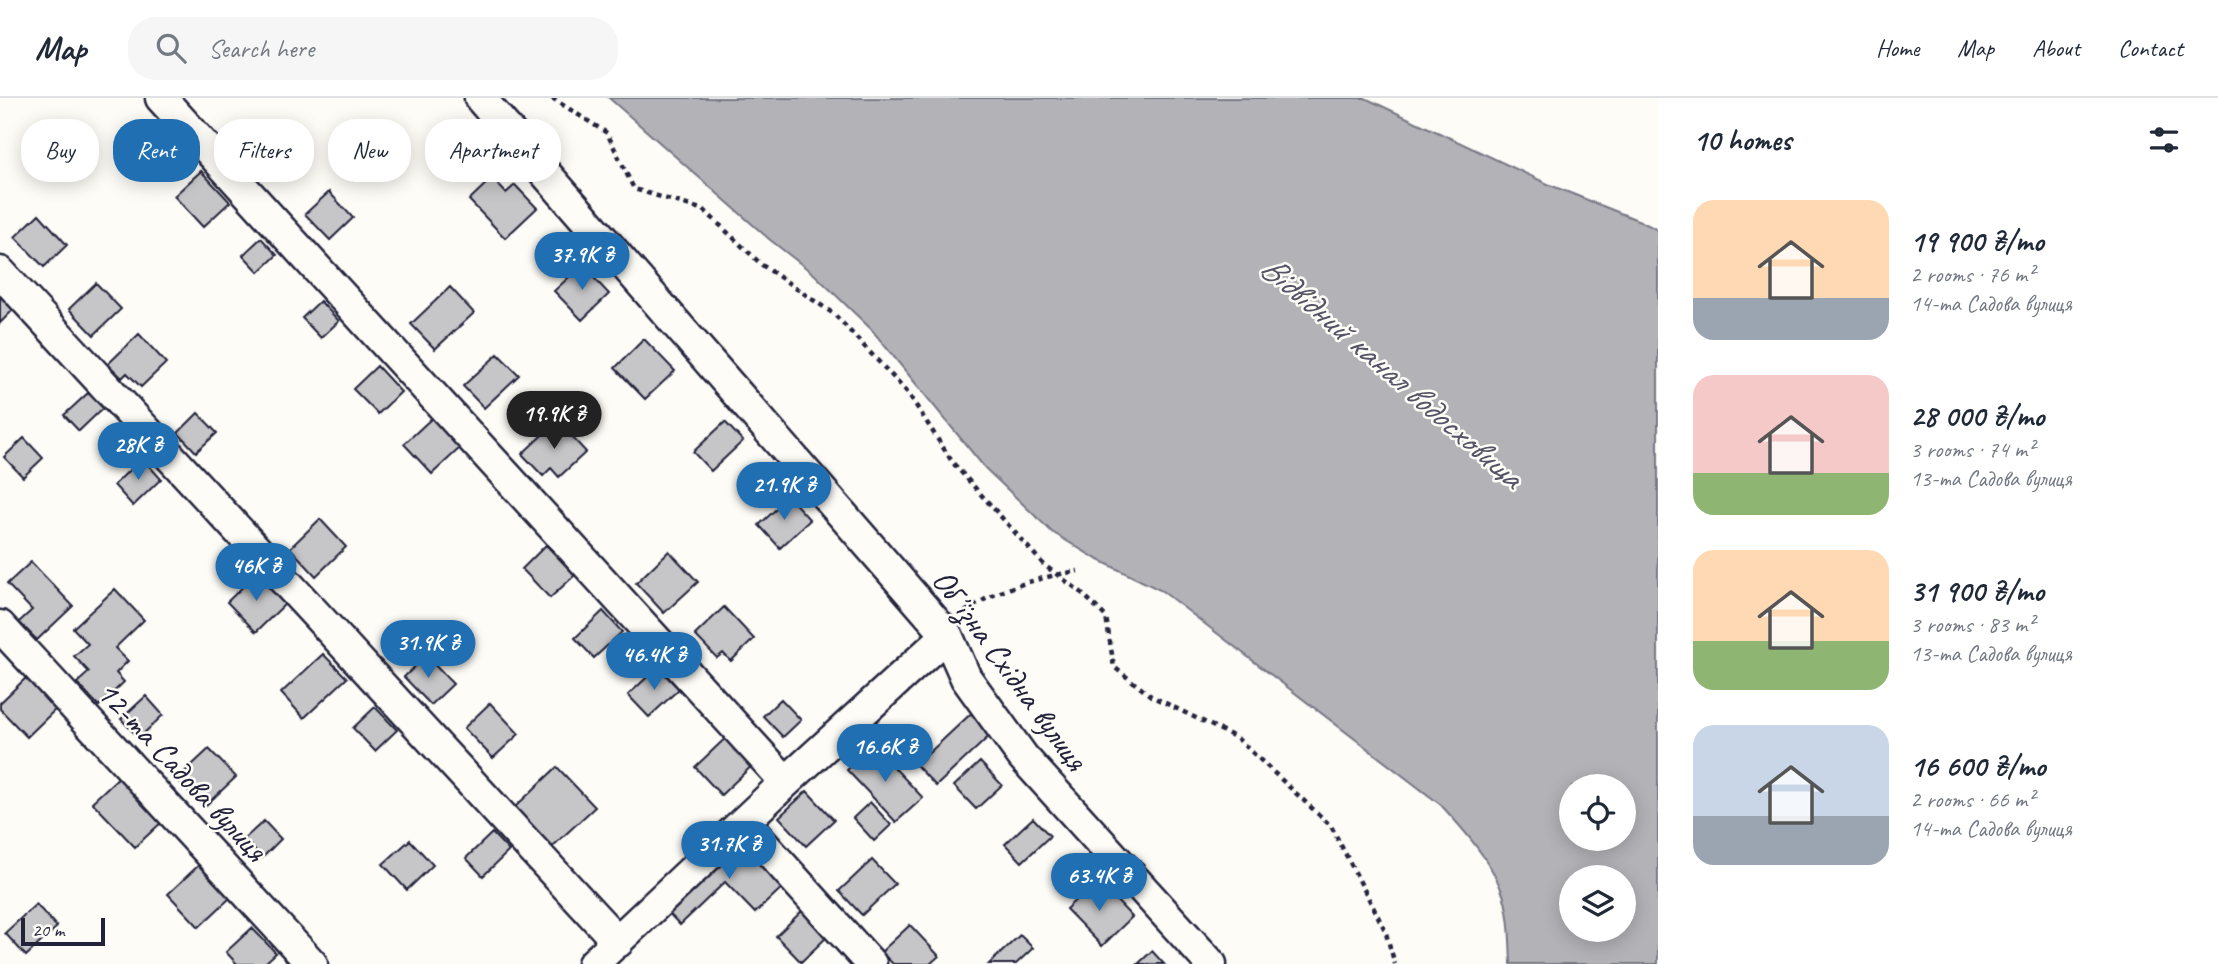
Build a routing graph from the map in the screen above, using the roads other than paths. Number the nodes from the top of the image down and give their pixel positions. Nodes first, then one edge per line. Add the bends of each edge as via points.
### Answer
1 (161, 98) edge
2 (480, 98) edge
3 (0, 272) edge
4 (0, 626) edge
5 (945, 632) junction
6 (786, 782) junction
7 (744, 823) junction
8 (618, 942) junction
9 (312, 964) edge
10 (593, 964) edge
11 (871, 964) edge
12 (1211, 964) edge

1 - 6 street
2 - 5 street, Обʼїзна Східна вулиця
3 - 8 street
4 - 9 street, 12-та Садова вулиця
5 - 6 street
5 - 12 street, Обʼїзна Східна вулиця via 966,678 1023,757
6 - 7 street
7 - 8 street
7 - 11 street
8 - 10 street

